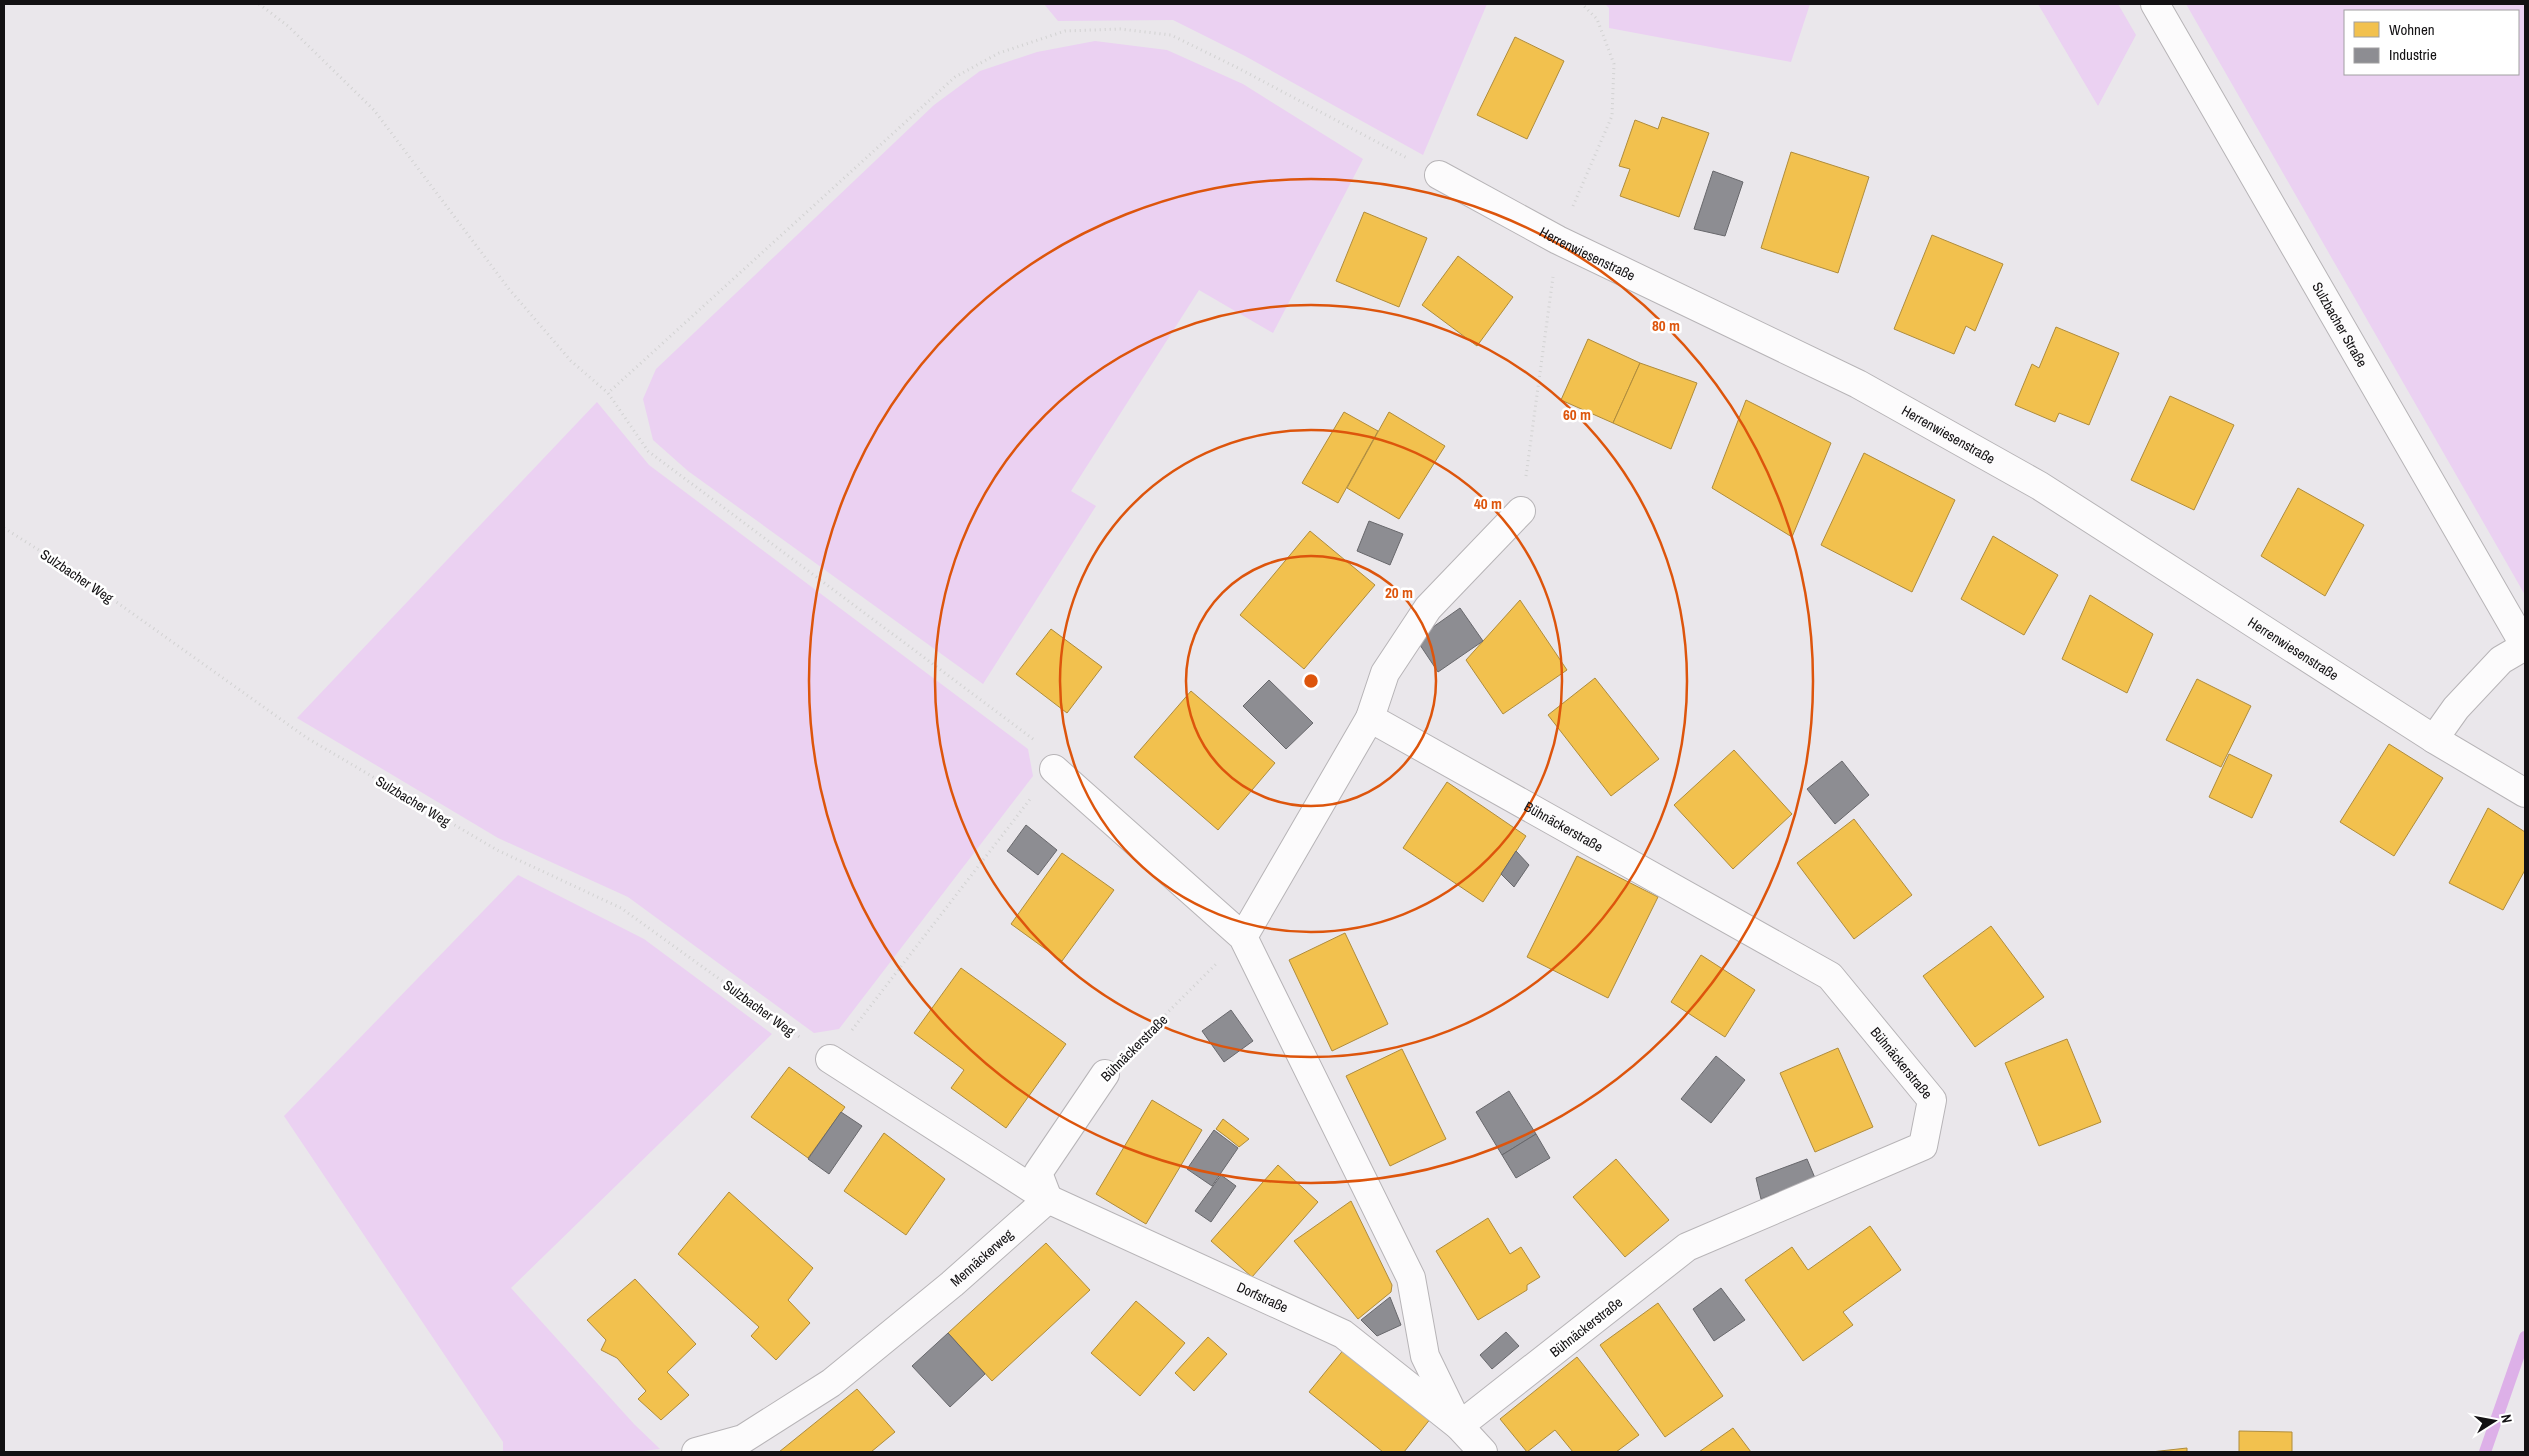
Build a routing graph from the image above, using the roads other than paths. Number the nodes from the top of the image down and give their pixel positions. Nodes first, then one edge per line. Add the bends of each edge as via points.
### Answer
1 (2155, 4) edge
2 (1438, 175) road end
3 (1521, 512) road end
4 (2525, 646) edge
5 (1370, 718) junction
6 (2434, 739) junction
7 (1054, 769) road end
8 (2525, 793) edge
9 (1243, 937) junction
10 (830, 1059) road end
11 (1105, 1074) road end
12 (1048, 1199) junction
13 (1459, 1426) junction
14 (696, 1452) edge
15 (1483, 1452) edge

1 - 4 street, Sulzbacher Straße
2 - 6 street, Herrenwiesenstraße via 1558,240 1858,384 2040,486
3 - 5 street via 1428,608 1385,673
4 - 6 street via 2501,660 2456,708
5 - 9 street
5 - 13 street, Bühnäckerstraße via 1830,976 1932,1100 1923,1146 1687,1247
6 - 8 street, Herrenwiesenstraße
7 - 9 street
9 - 13 street, Dorfstraße via 1411,1278 1425,1356
10 - 12 street
11 - 12 street, Bühnäckerstraße via 1038,1173
12 - 13 street, Dorfstraße via 1344,1334
12 - 14 street, Mennäckerweg via 952,1284 831,1383 743,1439
13 - 15 street, Dorfstraße

